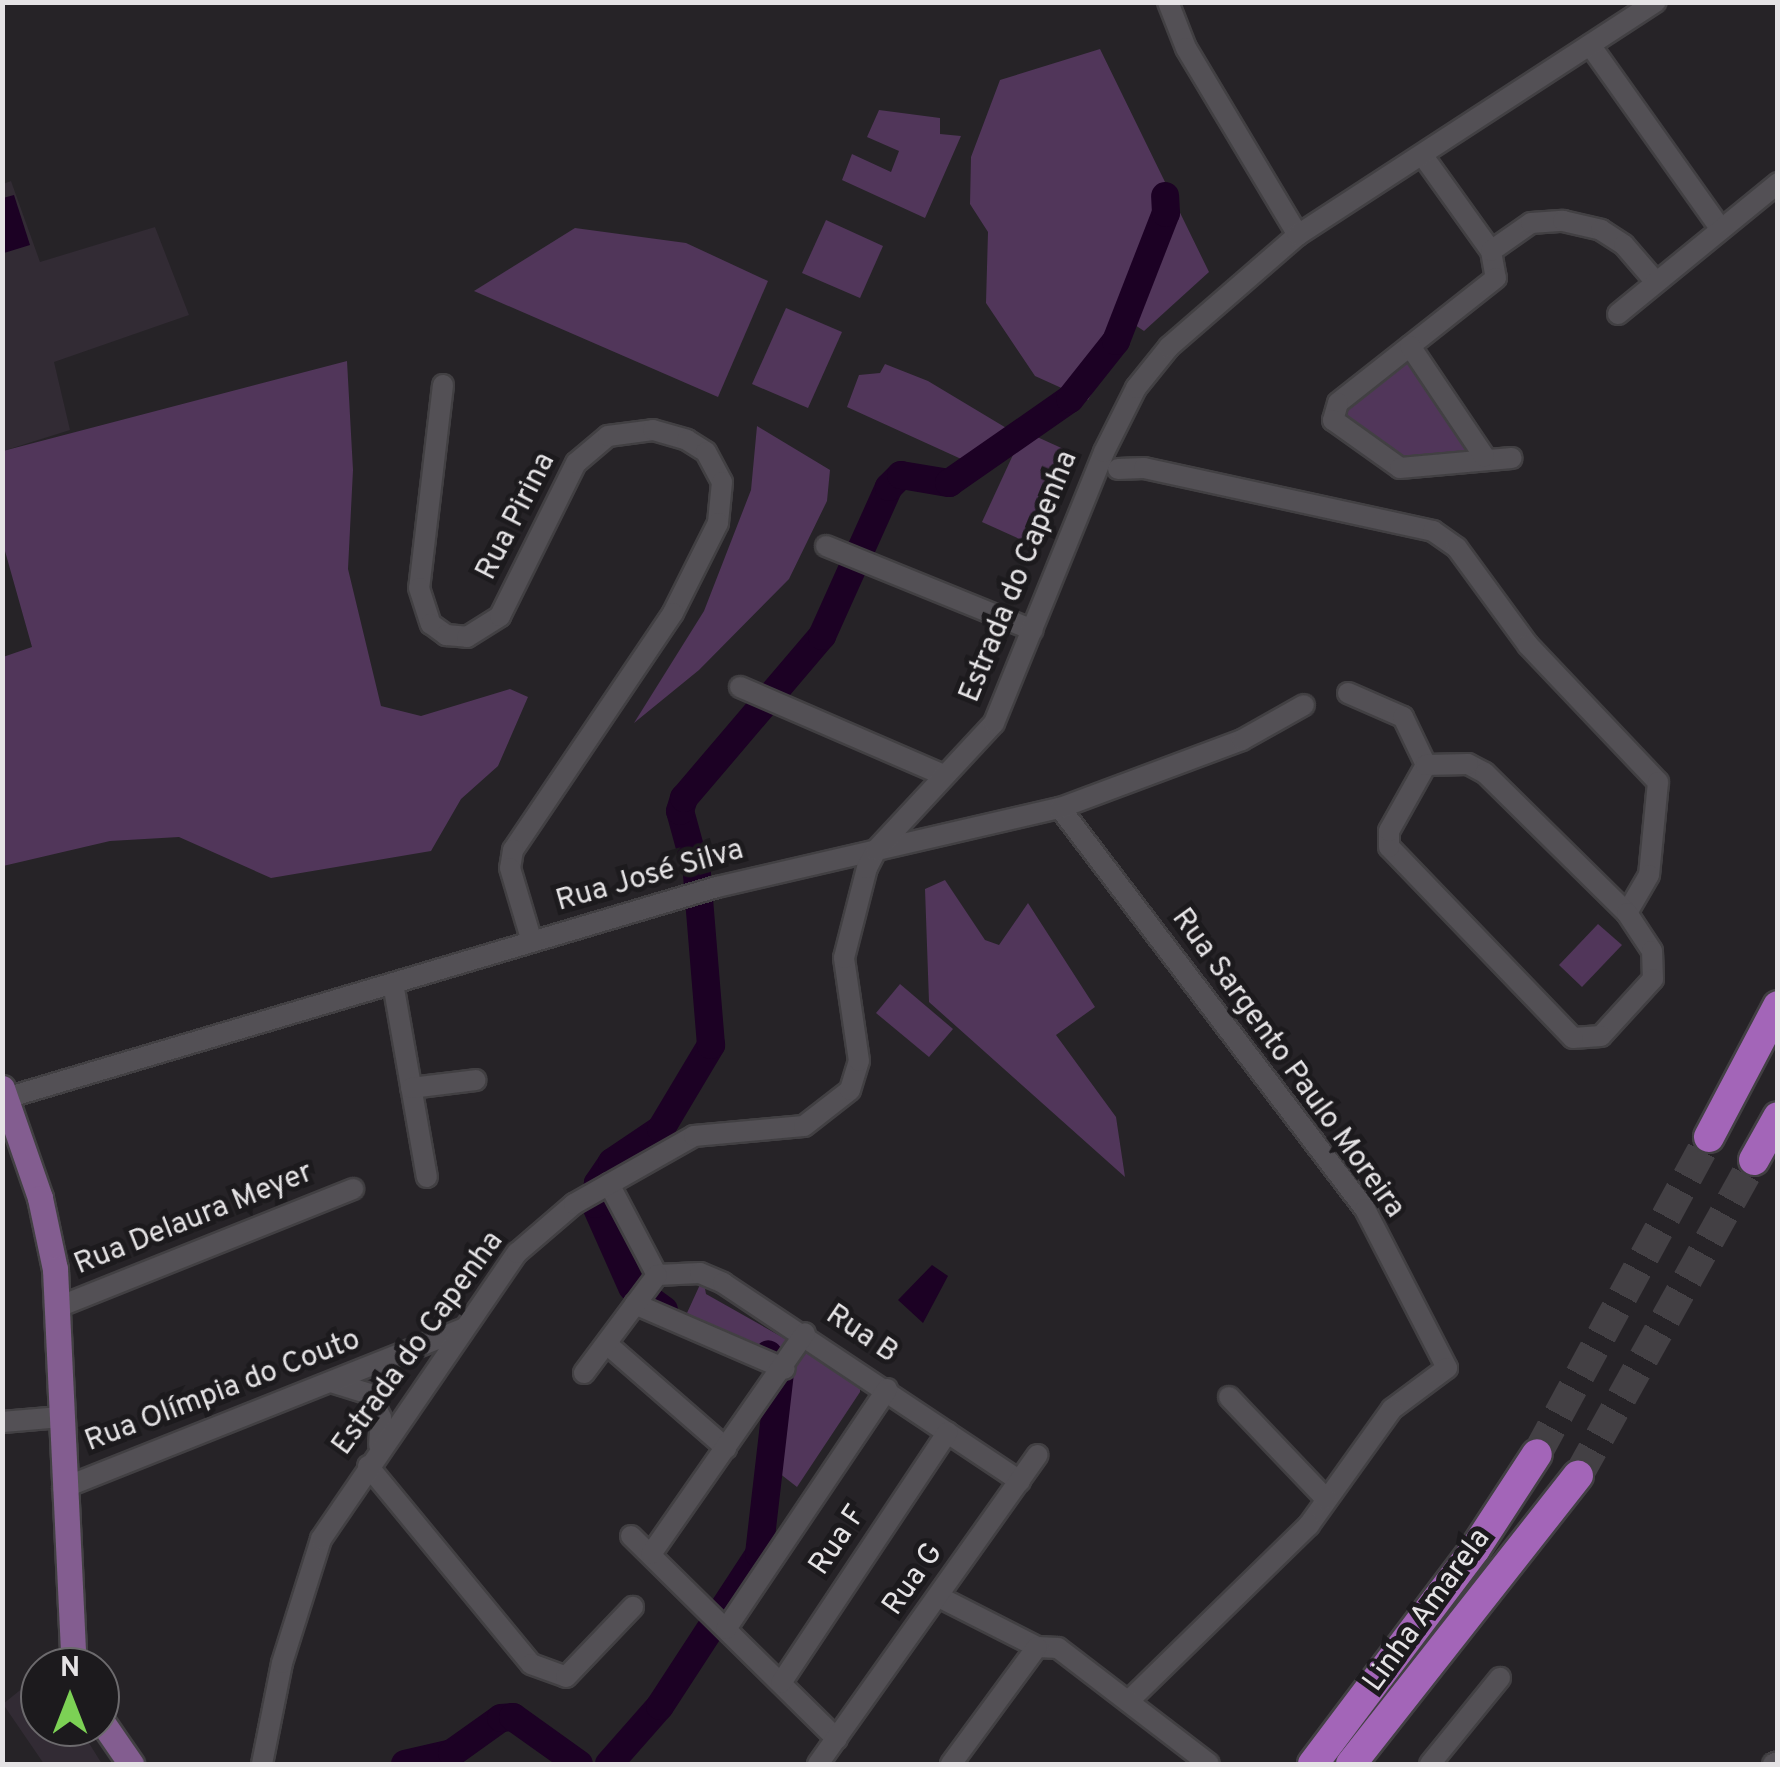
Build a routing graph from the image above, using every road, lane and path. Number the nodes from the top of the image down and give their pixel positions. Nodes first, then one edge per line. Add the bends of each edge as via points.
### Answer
1 (1168, 2) edge
2 (1656, 2) edge
3 (1590, 45) junction
4 (1423, 156) junction
5 (1778, 184) edge
6 (1721, 229) junction
7 (1298, 236) junction
8 (1490, 250) junction
9 (1655, 281) junction
10 (1618, 314) dead end
11 (1410, 346) junction
12 (443, 384) dead end
13 (1484, 456) junction
14 (1512, 458) dead end
15 (1108, 467) junction
16 (826, 546) dead end
17 (1033, 630) junction
18 (740, 687) dead end
19 (1348, 693) dead end
20 (1304, 705) dead end
21 (1426, 766) junction
22 (944, 775) junction
23 (1060, 808) junction
24 (876, 850) junction
25 (1627, 913) junction
26 (532, 942) junction
27 (392, 984) junction
28 (1778, 1006) edge
29 (476, 1080) dead end
30 (411, 1088) junction
31 (4, 1093) edge
32 (1778, 1117) edge
33 (1709, 1138) tunnel mouth
34 (1754, 1160) tunnel mouth
35 (426, 1177) dead end
36 (608, 1185) junction
37 (353, 1189) dead end
38 (645, 1290) junction
39 (58, 1307) junction
40 (462, 1329) junction
41 (805, 1333) junction
42 (608, 1345) junction
43 (785, 1369) junction
44 (584, 1373) dead end
45 (331, 1383) junction
46 (887, 1389) junction
47 (1230, 1397) dead end
48 (60, 1416) junction
49 (2, 1422) edge
50 (948, 1432) junction
51 (726, 1448) junction
52 (1537, 1454) tunnel mouth
53 (1038, 1456) dead end
54 (373, 1459) junction
55 (1578, 1476) tunnel mouth
56 (1020, 1481) junction
57 (62, 1488) junction
58 (1326, 1499) junction
59 (631, 1536) dead end
60 (651, 1554) junction
61 (939, 1597) junction
62 (633, 1607) dead end
63 (726, 1629) junction
64 (73, 1647) edge
65 (1037, 1648) junction
66 (1500, 1678) dead end
67 (1417, 1682) junction
68 (781, 1683) junction
69 (1131, 1699) junction
70 (838, 1738) junction
71 (262, 1764) edge
72 (818, 1764) edge
73 (951, 1764) edge
74 (1209, 1764) edge
75 (1313, 1764) edge
76 (1351, 1764) edge
77 (1368, 1764) edge
78 (1430, 1764) edge

1 - 7 street via 1186,48
2 - 3 street, Estrada do Capenha
3 - 4 street, Estrada do Capenha
3 - 6 street
4 - 7 street, Estrada do Capenha
4 - 8 street
5 - 6 street
6 - 9 street
7 - 15 street, Estrada do Capenha via 1168,346 1136,388
8 - 9 street via 1532,223 1563,222 1600,230 1624,245
8 - 11 street via 1496,278
9 - 10 street
11 - 13 street
11 - 13 street via 1338,403 1338,428 1400,468 1430,470
12 - 26 street, Rua Pirina via 419,588 431,624 446,634 467,638 500,616 576,463 608,436 654,430 688,440 706,452 722,482 718,523 672,613 513,850 510,868
13 - 14 street
15 - 17 street, Estrada do Capenha
15 - 25 street via 1144,468 1446,541 1528,645 1658,782 1649,875
16 - 17 street
17 - 22 street, Estrada do Capenha via 994,723
18 - 22 street
19 - 21 street via 1403,717
20 - 23 street, Rua José Silva via 1242,740
21 - 25 street via 1468,764 1485,772
21 - 25 street via 1389,831 1389,847 1582,1042 1601,1036 1654,980 1652,951
22 - 24 street, Estrada do Capenha
23 - 24 street, Rua José Silva
23 - 58 street, Rua Sargento Paulo Moreira via 1365,1209 1447,1368 1392,1409
24 - 26 street, Rua José Silva
24 - 36 street, Estrada do Capenha via 844,958 860,1060 850,1090 804,1126 694,1136
26 - 27 street, Rua José Silva
27 - 30 street
27 - 31 street, Rua José Silva
28 - 33 highway
29 - 30 street
30 - 35 street
31 - 39 main road via 48,1231
32 - 34 highway
36 - 38 street
36 - 40 street, Estrada do Capenha via 574,1204 517,1253
37 - 39 street, Rua Delaura Meyer
38 - 41 street, Rua B via 700,1272
38 - 42 street
38 - 43 street
39 - 48 main road
40 - 45 street, Rua Olímpia do Couto
40 - 54 street, Estrada do Capenha
41 - 43 street
41 - 46 street, Rua B
42 - 44 street
42 - 51 street
43 - 51 street
45 - 54 street via 369,1394 381,1418
45 - 57 street, Rua Olímpia do Couto
46 - 50 street, Rua B
46 - 63 street
47 - 58 street
48 - 49 street
48 - 57 main road
50 - 56 street, Rua B
50 - 68 street, Rua F
51 - 60 street
52 - 75 highway, Linha Amarela
53 - 56 street, Rua G
54 - 62 street via 531,1664 566,1676
54 - 71 street, Estrada do Capenha via 321,1540 304,1583
55 - 67 highway, Linha Amarela
56 - 61 street, Rua G
57 - 64 main road
58 - 69 street via 1309,1525
59 - 60 street
60 - 63 street
61 - 65 street
61 - 70 street, Rua G
63 - 68 street
65 - 69 street via 1058,1648
65 - 73 street
66 - 78 street
67 - 76 highway, Linha Amarela
67 - 77 highway
68 - 70 street
69 - 74 street
70 - 72 street, Rua G

